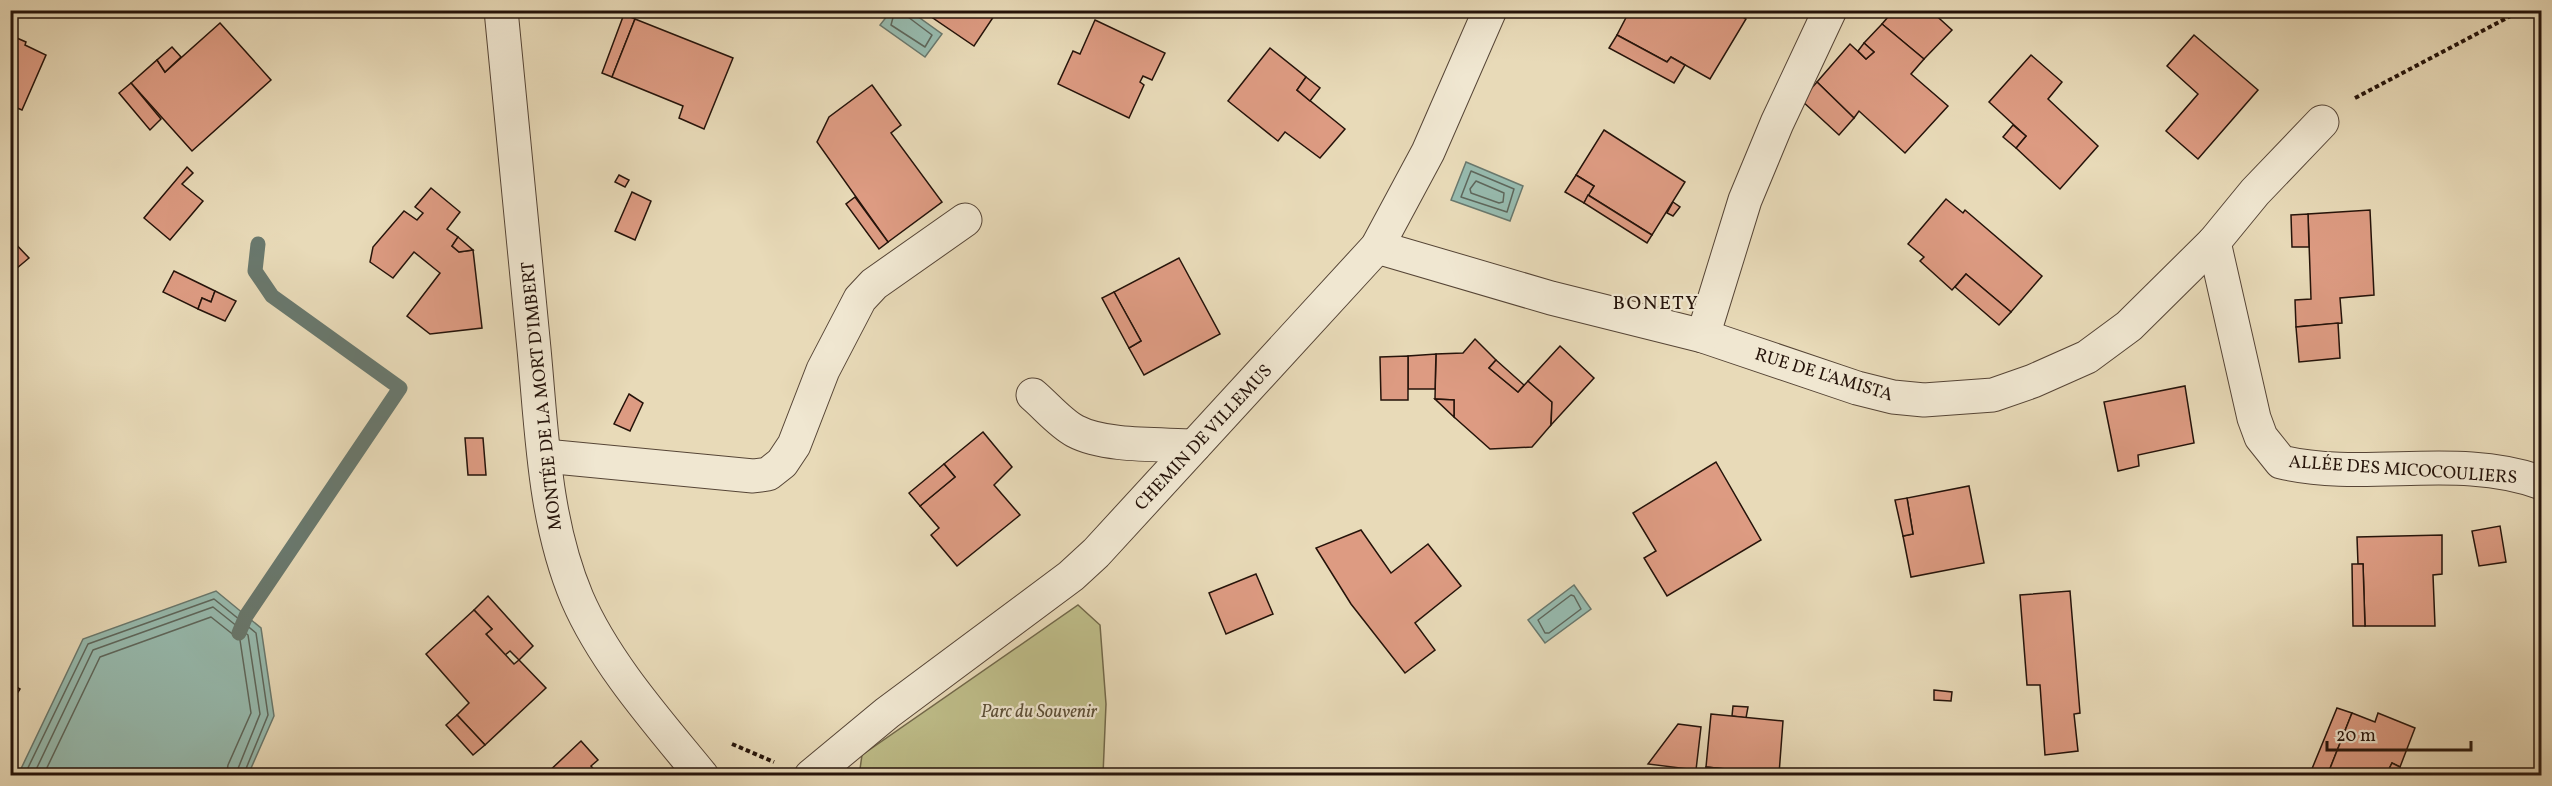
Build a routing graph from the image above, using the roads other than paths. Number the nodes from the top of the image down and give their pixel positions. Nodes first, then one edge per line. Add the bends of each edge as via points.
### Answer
1 (501, 10) edge
2 (1490, 10) edge
3 (1830, 10) edge
4 (2322, 122) road end
5 (965, 220) dead end
6 (2214, 242) junction
7 (1377, 247) junction
8 (1703, 336) junction
9 (1033, 394) dead end
10 (1194, 446) junction
11 (545, 456) junction
12 (2541, 483) edge
13 (702, 776) edge
14 (811, 776) edge

1 - 11 street, MONTÉE DE LA MORT D'IMBERT
2 - 7 street, CHEMIN DE VILLEMUS via 1428,152
3 - 8 street via 1745,200
4 - 6 street, RUE DE L'AMISTA
5 - 11 street via 874,284 860,300 824,370 794,445 782,463 768,474 753,476
6 - 8 street, RUE DE L'AMISTA via 2129,326 2086,357 1993,395 1924,400 1893,397
6 - 12 street, ALLÉE DES MICOCOULIERS via 2254,418 2261,437 2281,462 2321,467 2510,473
7 - 8 street, RUE DE L'AMISTA via 1551,298
7 - 10 street, CHEMIN DE VILLEMUS
9 - 10 street via 1084,435 1108,441
10 - 14 street, CHEMIN DE VILLEMUS via 1071,576 887,712
11 - 13 street, MONTÉE DE LA MORT D'IMBERT via 561,556 578,599 634,692

